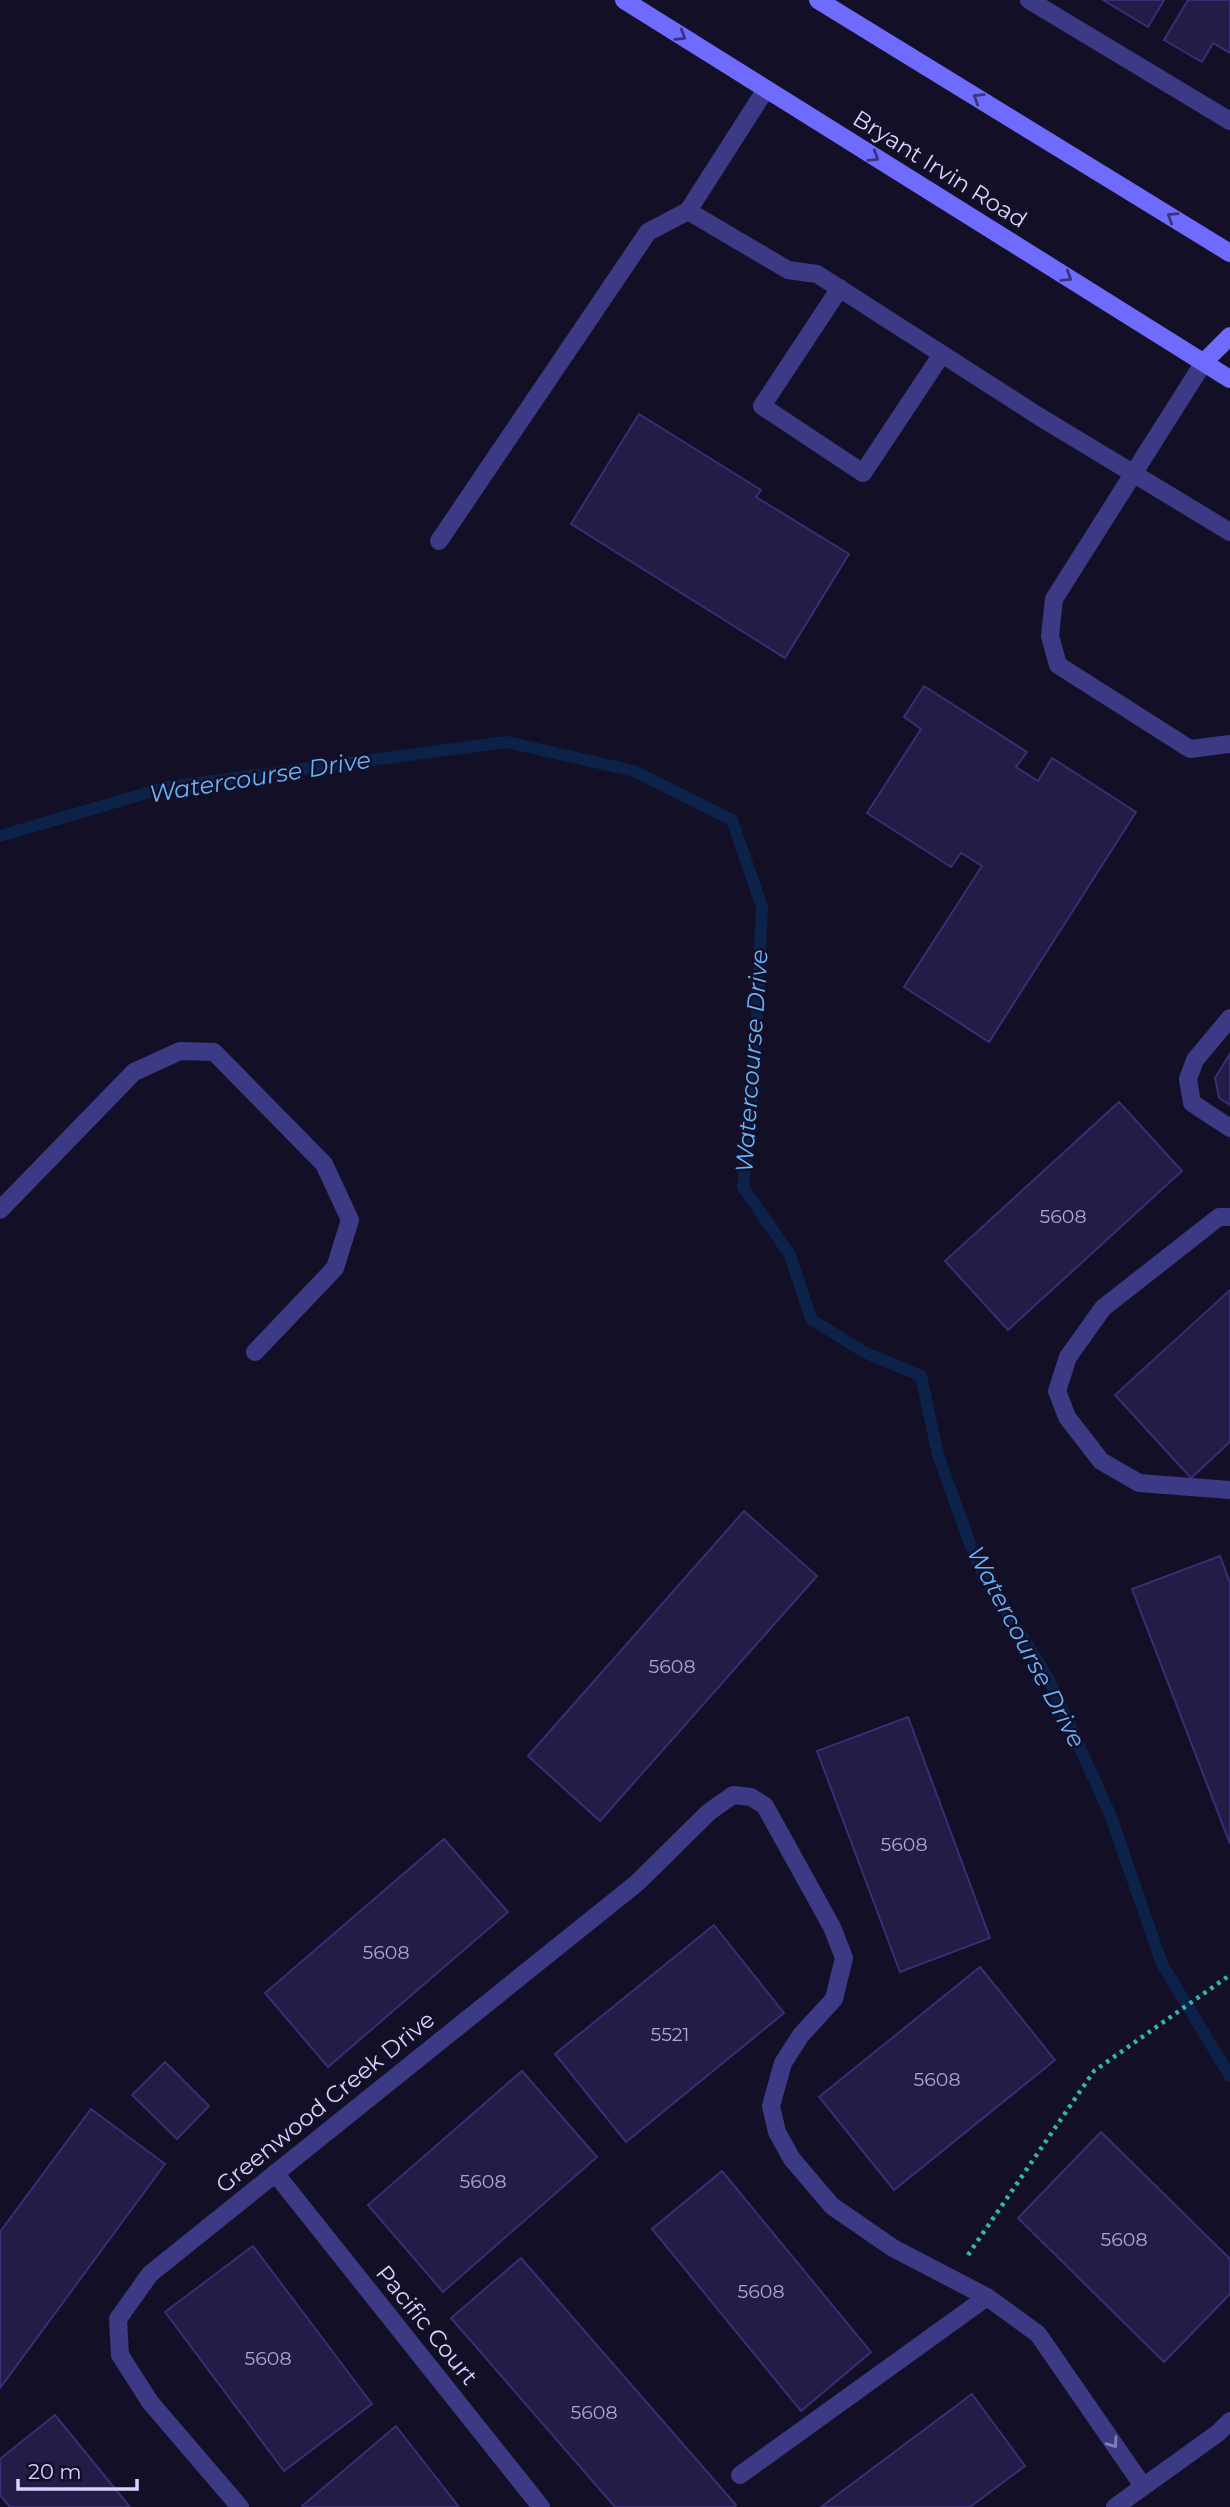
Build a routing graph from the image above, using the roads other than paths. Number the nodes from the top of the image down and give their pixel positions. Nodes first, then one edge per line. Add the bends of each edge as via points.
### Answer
1 (624, 0) edge
2 (818, 0) edge
3 (1029, 0) edge
4 (766, 89) junction
5 (1230, 121) edge
6 (688, 211) junction
7 (1230, 253) edge
8 (840, 288) junction
9 (1230, 336) edge
10 (942, 354) junction
11 (1204, 362) junction
12 (1230, 379) edge
13 (1133, 472) junction
14 (1230, 532) edge
15 (439, 541) dead end
16 (1230, 744) edge
17 (1230, 1018) edge
18 (1230, 1128) edge
19 (0, 1210) edge
20 (1230, 1217) edge
21 (255, 1352) dead end
22 (1230, 1490) edge
23 (275, 2174) junction
24 (987, 2297) junction
25 (1230, 2421) edge
26 (740, 2475) dead end
27 (1143, 2486) junction
28 (240, 2507) edge
29 (541, 2507) edge
30 (1115, 2507) edge

1 -> 4 main road, Bryant Irvin Road
7 -> 2 main road
3 - 5 street
4 - 6 street
4 -> 11 main road, Bryant Irvin Road
6 - 8 street via 788,270 817,274
6 - 15 street via 648,232
8 - 10 street
8 - 10 street via 762,407 863,473
9 - 11 main road
10 - 13 street
11 - 12 main road, Bryant Irvin Road
11 - 13 street
13 - 14 street
13 - 16 street via 1054,599 1050,636 1058,665 1190,749
17 - 18 street via 1195,1060 1188,1079 1192,1102
19 - 21 street via 134,1072 180,1051 214,1052 324,1164 350,1220 335,1268
20 - 22 street via 1219,1217 1103,1308 1068,1357 1057,1391 1067,1417 1101,1461 1139,1483
23 - 24 street, Greenwood Creek Drive via 637,1883 709,1812 733,1795 751,1797 765,1806 832,1927 844,1958 834,1999 783,2063 771,2106 777,2132 792,2159 832,2206 893,2248
23 - 28 street, Greenwood Creek Drive via 150,2274 118,2319 120,2355 150,2402
23 - 29 street, Pacific Court
24 - 26 street
24 -> 27 street via 1038,2334
25 - 27 street
27 - 30 street

